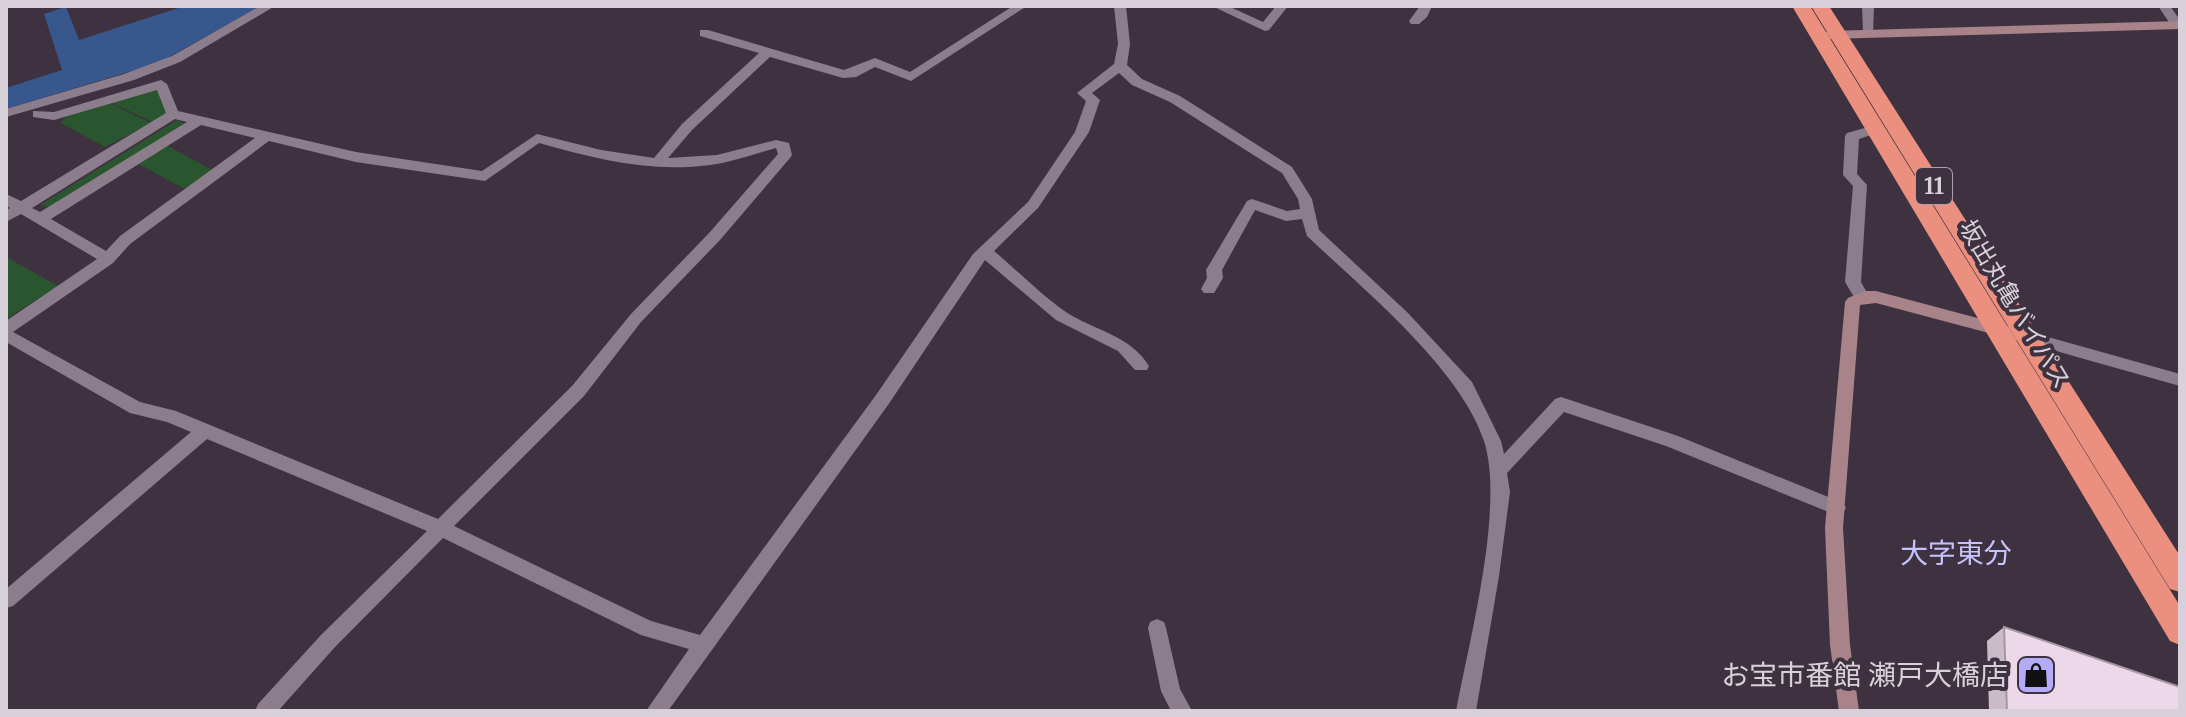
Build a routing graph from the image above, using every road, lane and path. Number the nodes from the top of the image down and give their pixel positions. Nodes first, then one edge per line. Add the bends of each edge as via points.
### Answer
1 (269, 6) edge
2 (1021, 6) edge
3 (1120, 6) edge
4 (1218, 6) edge
5 (1282, 6) edge
6 (1426, 6) edge
7 (1801, 6) edge
8 (1820, 6) edge
9 (1868, 6) edge
10 (2164, 6) edge
11 (1415, 21) dead end
12 (2179, 27) edge
13 (704, 33) dead end
14 (1869, 33) junction
15 (1828, 35) junction
16 (767, 53) junction
17 (176, 59) junction
18 (1120, 66) junction
19 (6, 113) edge
20 (38, 114) junction
21 (173, 114) junction
22 (198, 121) junction
23 (6, 124) edge
24 (1875, 129) junction
25 (267, 136) junction
26 (656, 164) junction
27 (6, 199) edge
28 (21, 208) junction
29 (1307, 213) junction
30 (6, 217) edge
31 (40, 219) junction
32 (985, 251) junction
33 (108, 259) junction
34 (1209, 289) dead end
35 (1862, 298) junction
36 (1999, 330) junction
37 (8, 337) edge
38 (2030, 338) junction
39 (1141, 366) dead end
40 (2180, 380) edge
41 (204, 431) junction
42 (1498, 471) junction
43 (1837, 508) junction
44 (442, 529) junction
45 (2180, 580) edge
46 (6, 600) edge
47 (1157, 628) dead end
48 (2180, 632) edge
49 (702, 644) junction
50 (265, 711) edge
51 (656, 711) edge
52 (1182, 711) edge
53 (1466, 711) edge
54 (1849, 711) edge

1 - 17 street
2 - 16 street via 911,77 875,62 843,74
3 - 18 street
4 - 5 street via 1265,27
6 - 11 street
7 - 15 highway, 坂出丸亀バイパス / 11
8 - 15 highway, 坂出丸亀バイパス / 11
9 - 14 street
10 - 12 street
12 - 14 street
13 - 16 street
14 - 15 street
15 - 24 highway, 坂出丸亀バイパス / 11
15 - 38 highway, 坂出丸亀バイパス / 11
16 - 26 street via 687,127
17 - 19 street
17 - 20 street via 137,82
18 - 29 street via 1137,82 1175,99 1287,170 1300,188
18 - 32 street via 1090,84 1084,93 1093,100 1082,132 1033,205
20 - 21 street via 54,116 161,84
20 - 23 street
21 - 22 street
21 - 28 street
22 - 25 street
22 - 31 street
24 - 35 street via 1852,136 1850,175 1860,185 1853,282
24 - 36 highway, 坂出丸亀バイパス / 11
25 - 26 street via 356,157 485,176 537,138 609,158
25 - 33 street via 125,240
26 - 44 street via 711,161 776,144 786,150 578,391
27 - 28 street
28 - 30 street
28 - 31 street
29 - 34 street via 1286,216 1252,204 1214,270
29 - 42 street via 1312,232 1393,307 1466,386 1493,441
31 - 33 street
32 - 39 street via 1061,316 1124,347
32 - 49 street
33 - 37 street
35 - 36 street via 1876,297
35 - 43 street via 1853,302
36 - 38 street
36 - 48 highway, 坂出丸亀バイパス / 11
37 - 41 street via 136,408
38 - 40 street
38 - 45 highway, 坂出丸亀バイパス / 11
41 - 44 street
41 - 46 street
42 - 43 street via 1561,404 1672,441
42 - 53 street via 1501,492 1490,576
43 - 54 street via 1835,579
44 - 49 street via 648,629
44 - 50 street
47 - 52 street via 1171,691
49 - 51 street

